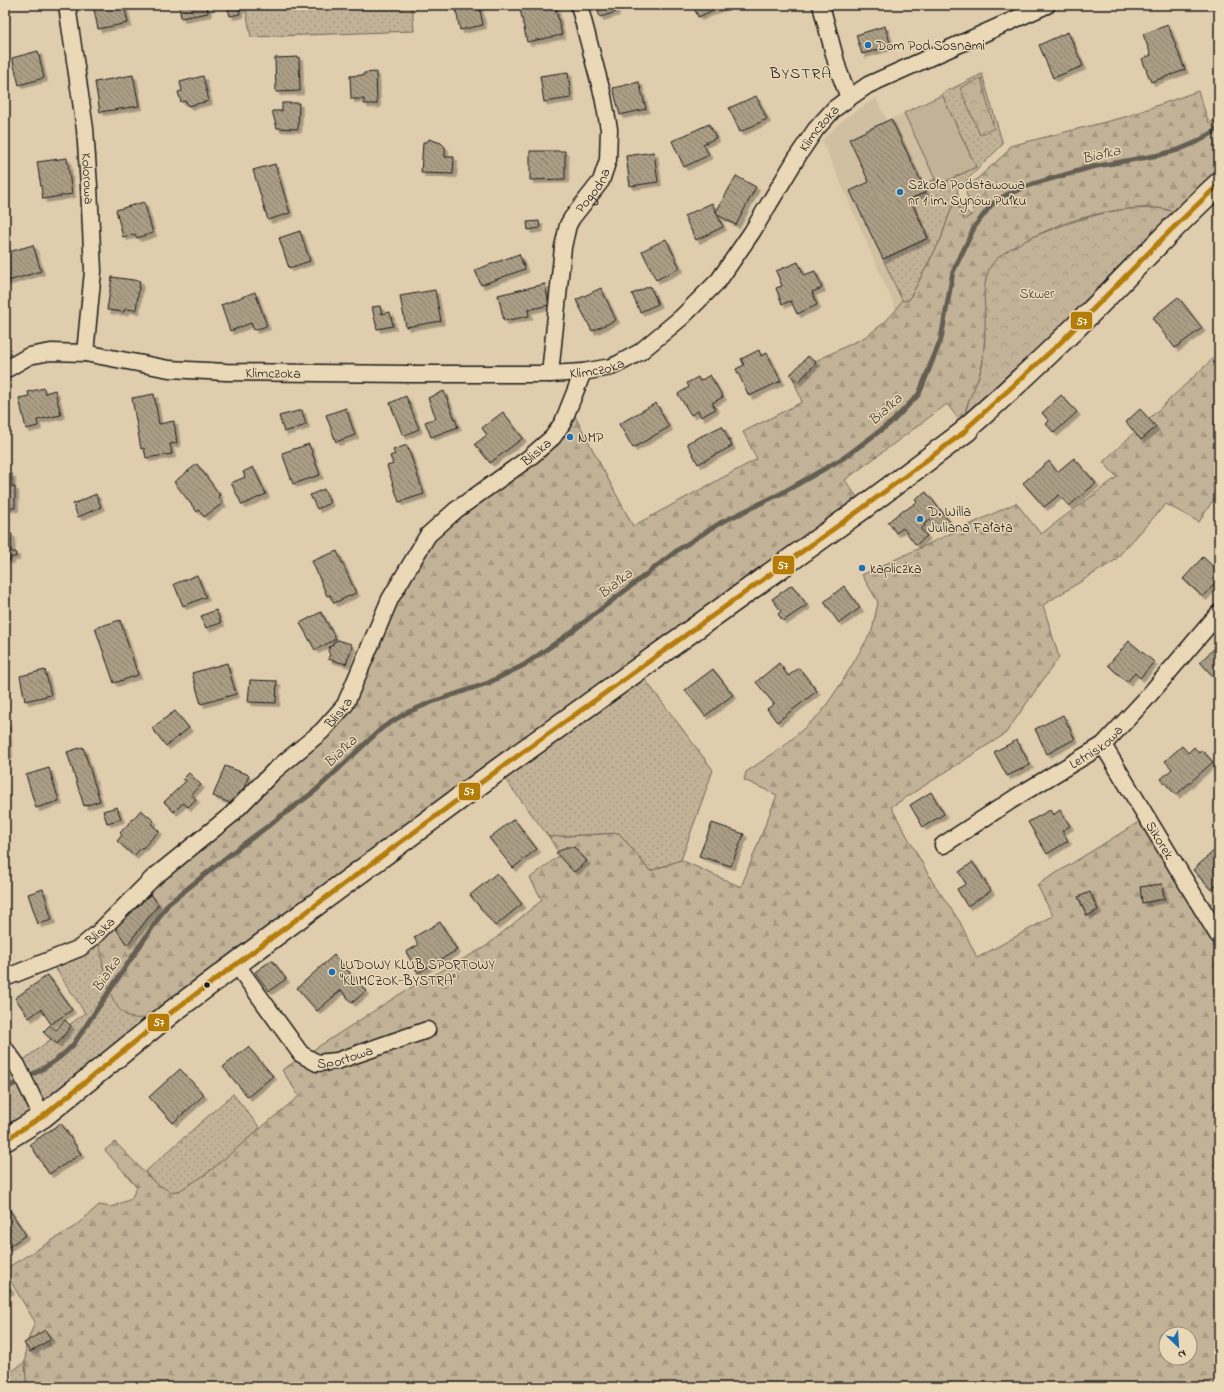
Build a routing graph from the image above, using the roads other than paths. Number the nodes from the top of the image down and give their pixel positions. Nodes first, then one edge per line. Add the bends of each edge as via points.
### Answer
1 (67, 5) edge
2 (579, 5) edge
3 (821, 5) edge
4 (1048, 5) edge
5 (849, 98) junction
6 (1219, 184) edge
7 (85, 353) junction
8 (5, 370) edge
9 (583, 372) junction
10 (550, 374) junction
11 (1219, 613) edge
12 (1103, 744) junction
13 (943, 845) dead end
14 (1218, 935) dead end
15 (236, 964) junction
16 (5, 978) edge
17 (427, 1030) dead end
18 (5, 1049) edge
19 (42, 1117) junction
20 (5, 1140) edge

1 - 7 street, Kolorowa via 85,129 89,186 93,272
2 - 10 street, Pogodna via 603,96 609,129 608,160 601,181 568,225 563,247
3 - 5 street via 838,70
4 - 5 street, Klimczoka via 870,84
5 - 9 street, Klimczoka via 834,109 816,129 752,232 718,280 661,336 634,356 611,367
6 - 15 street via 1089,314 967,430 498,770
7 - 8 street, Klimczoka via 51,352 29,356
7 - 10 street, Klimczoka via 169,370
9 - 10 street, Klimczoka
9 - 16 street, Bliska via 563,422 552,437 529,458 456,510 428,535 390,599 345,705 322,731 274,771 231,815 153,878 80,948
11 - 12 street, Letniskowa via 1144,701
12 - 13 street, Letniskowa
12 - 14 street, Sikorek
15 - 17 street, Sportowa via 301,1054 317,1063 337,1061
15 - 19 street via 173,1011
18 - 19 street via 17,1065
19 - 20 street

